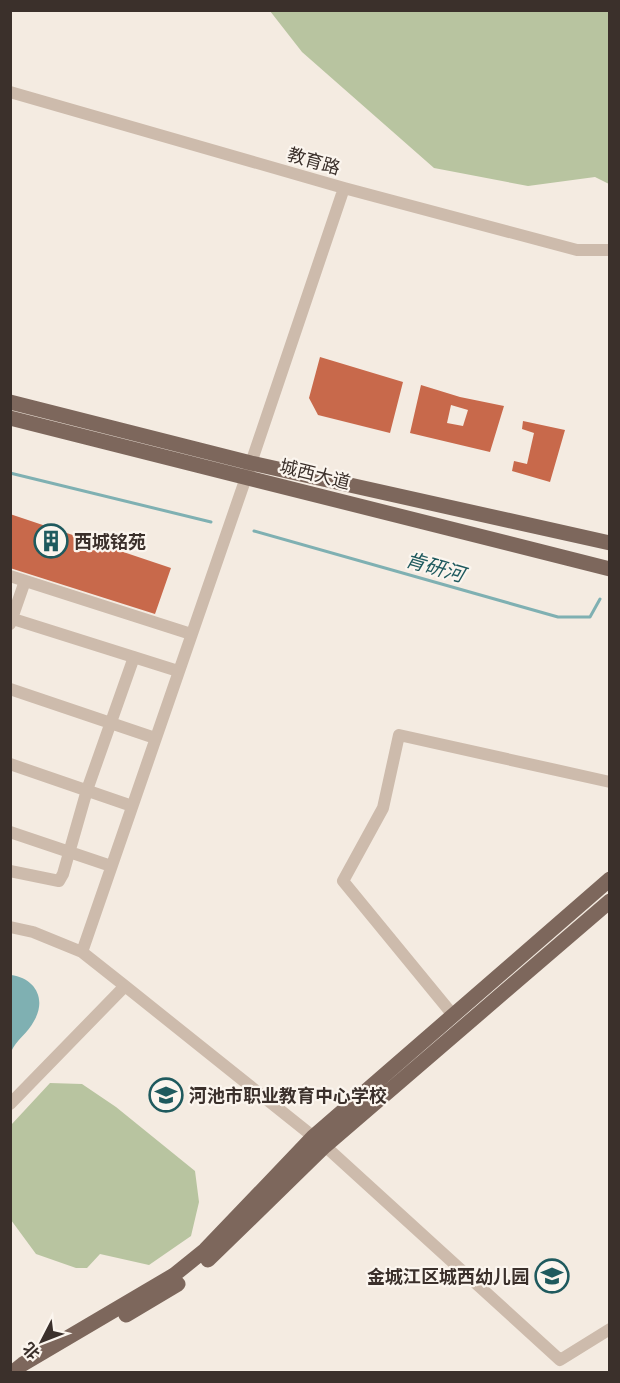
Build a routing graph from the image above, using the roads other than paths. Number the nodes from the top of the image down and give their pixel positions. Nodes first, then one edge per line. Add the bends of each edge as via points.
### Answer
1 (10, 92) edge
2 (344, 188) junction
3 (609, 250) edge
4 (10, 402) edge
5 (10, 418) edge
6 (248, 470) junction
7 (609, 543) edge
8 (609, 569) edge
9 (10, 576) edge
10 (26, 581) junction
11 (11, 620) edge
12 (191, 634) junction
13 (134, 657) junction
14 (178, 671) junction
15 (10, 689) edge
16 (110, 723) junction
17 (155, 738) junction
18 (10, 764) edge
19 (609, 782) edge
20 (87, 790) junction
21 (132, 806) junction
22 (10, 832) edge
23 (69, 851) junction
24 (111, 866) junction
25 (10, 871) edge
26 (609, 879) edge
27 (609, 901) edge
28 (10, 927) edge
29 (82, 952) junction
30 (125, 986) junction
31 (453, 1014) junction
32 (10, 1104) edge
33 (319, 1142) junction
34 (609, 1329) edge
35 (13, 1372) edge
36 (28, 1372) edge

1 - 2 street, 教育路
2 - 3 street, 教育路 via 577,250
2 - 6 street
4 - 6 main road, 城西大道
5 - 6 main road, 城西大道
6 - 7 main road, 城西大道
6 - 8 main road, 城西大道
6 - 12 street
9 - 10 street
10 - 11 street
10 - 12 street
11 - 13 street
12 - 14 street
13 - 14 street
13 - 16 street
14 - 17 street
15 - 16 street
16 - 17 street
16 - 20 street
17 - 21 street
18 - 20 street
19 - 31 street via 399,735 383,808 343,881
20 - 21 street
20 - 23 street
21 - 24 street
22 - 23 street
23 - 24 street
23 - 25 street via 58,881
24 - 29 street
26 - 31 main road
27 - 33 main road
28 - 29 street
29 - 30 street
30 - 32 street
30 - 33 street
31 - 33 main road
33 - 34 street via 560,1360
33 - 35 main road via 174,1275
33 - 36 main road via 225,1246 184,1280

